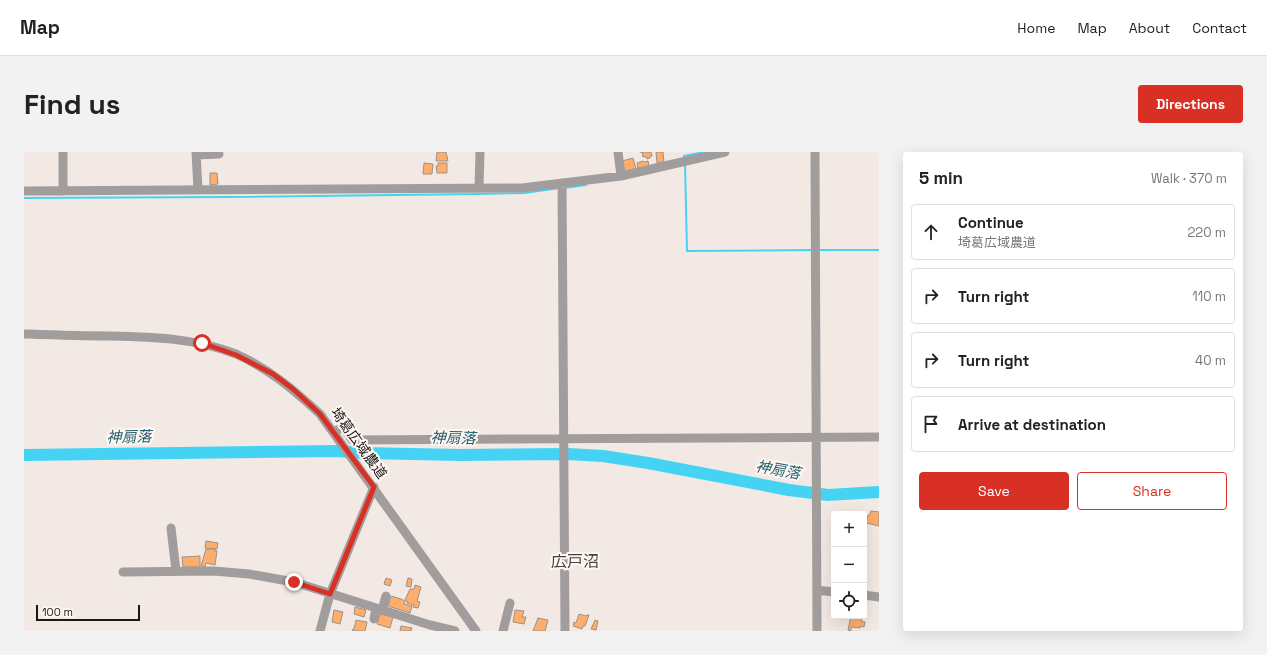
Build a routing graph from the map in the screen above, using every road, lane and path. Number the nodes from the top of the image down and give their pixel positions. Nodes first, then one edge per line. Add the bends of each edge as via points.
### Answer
1 (63, 152) edge
2 (480, 152) edge
3 (618, 152) edge
4 (725, 152) edge
5 (815, 152) edge
6 (196, 153) edge
7 (219, 154) dead end
8 (621, 176) junction
9 (562, 183) junction
10 (479, 188) junction
11 (198, 190) junction
12 (24, 191) edge
13 (63, 191) junction
14 (24, 334) edge
15 (334, 432) junction
16 (817, 437) junction
17 (879, 437) edge
18 (564, 439) junction
19 (374, 487) junction
20 (171, 528) dead end
21 (176, 571) junction
22 (123, 572) dead end
23 (817, 590) junction
24 (831, 592) edge
25 (330, 594) junction
26 (867, 595) edge
27 (386, 596) dead end
28 (879, 597) edge
29 (510, 602) dead end
30 (379, 609) junction
31 (374, 619) dead end
32 (320, 631) edge
33 (455, 631) edge
34 (476, 631) edge
35 (503, 631) edge
36 (565, 631) edge
37 (817, 631) edge

1 - 13 street
2 - 10 street
3 - 8 street
4 - 8 street
5 - 16 street
6 - 7 street
6 - 11 street
8 - 9 street
9 - 10 street via 522,188
9 - 18 street
10 - 11 street
11 - 13 street
12 - 13 street
14 - 15 street, 埼葛広域農道 via 162,338 202,343 236,355 273,374 320,414
15 - 18 street via 343,427 352,440
15 - 19 street, 埼葛広域農道
16 - 17 street
16 - 18 street
16 - 23 street
18 - 36 street
19 - 25 street
19 - 34 street, 埼葛広域農道
20 - 21 street
21 - 22 street
21 - 25 street via 249,574 294,582
23 - 24 street
23 - 37 street
25 - 30 street
25 - 32 street
26 - 28 street
27 - 30 street
29 - 35 street
30 - 31 street
30 - 33 street

